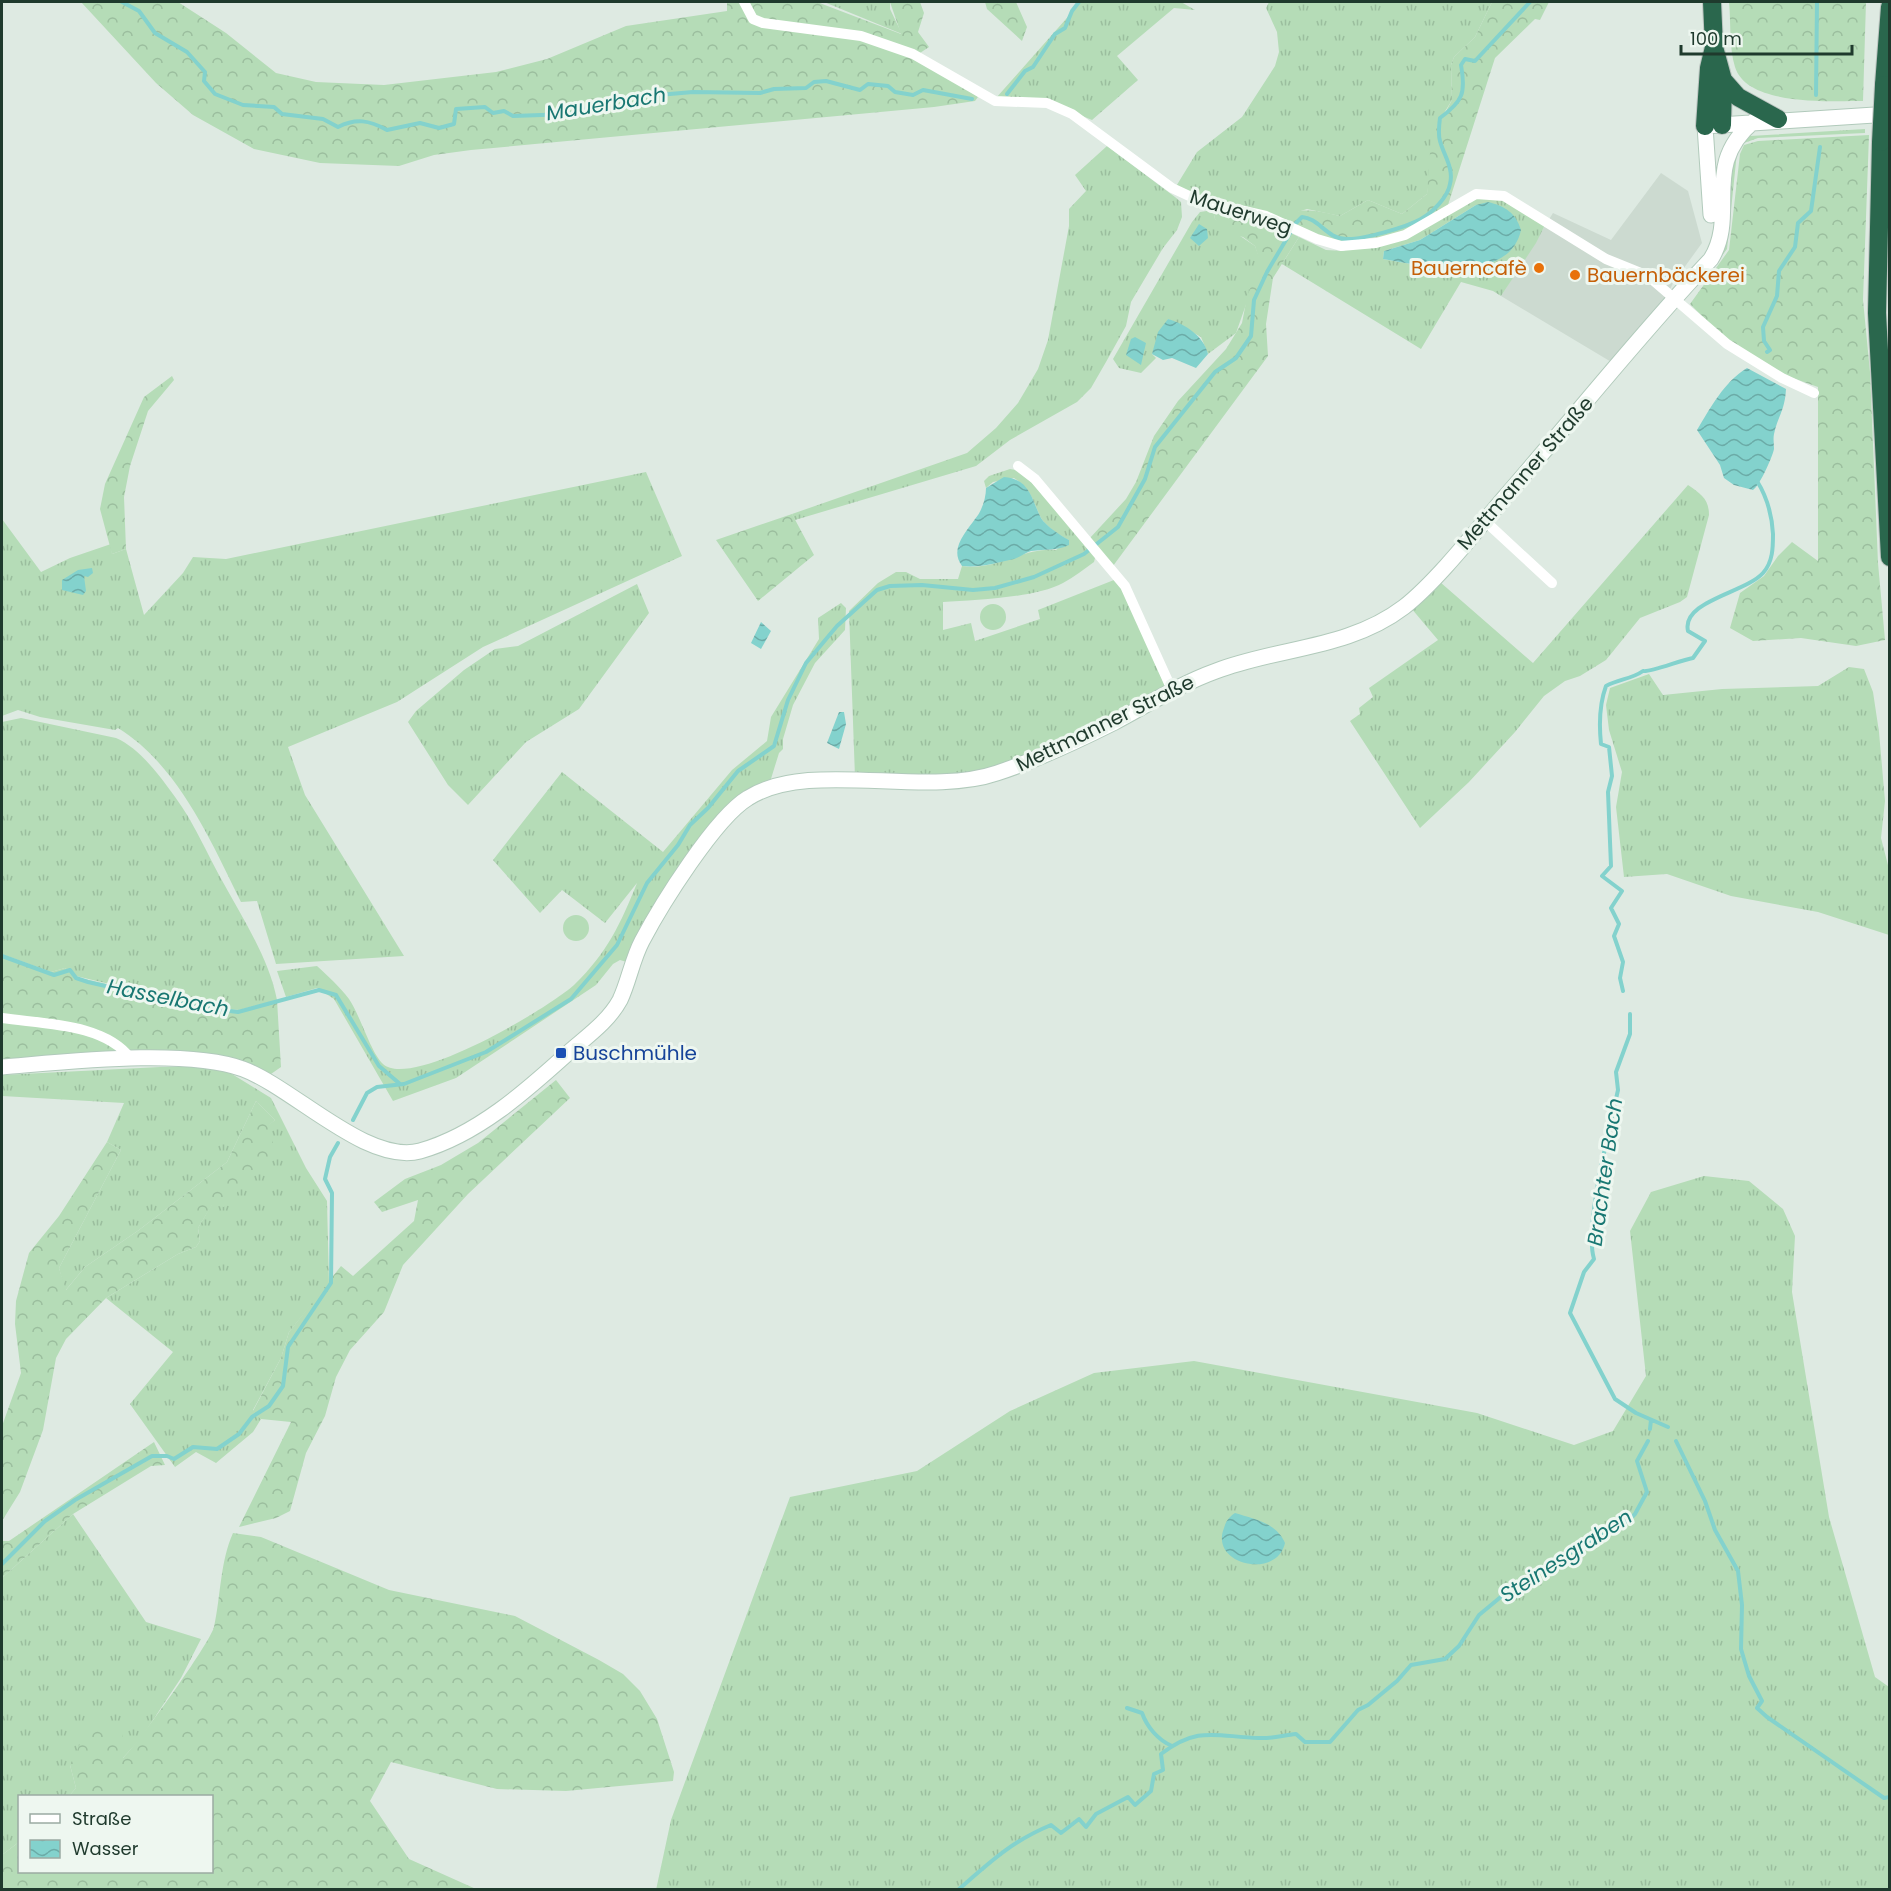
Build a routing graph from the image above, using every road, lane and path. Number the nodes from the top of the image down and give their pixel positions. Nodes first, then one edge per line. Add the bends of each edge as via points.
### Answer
1 (744, 2) edge
2 (1712, 2) edge
3 (1887, 2) edge
4 (1890, 7) edge
5 (1889, 14) edge
6 (1714, 47) junction
7 (1723, 80) junction
8 (1890, 114) edge
9 (1778, 119) junction
10 (1754, 121) junction
11 (1714, 125) junction
12 (1720, 199) junction
13 (1700, 270) junction
14 (1676, 299) junction
15 (1814, 393) dead end
16 (1018, 466) dead end
17 (1485, 521) junction
18 (1890, 557) edge
19 (1552, 584) dead end
20 (1172, 690) junction
21 (2, 1018) edge
22 (131, 1059) junction
23 (2, 1067) edge

1 - 14 street, Mauerweg via 753,19 763,23 861,36 913,54 995,101 1047,103 1072,114 1172,188 1200,201 1248,211 1341,246 1376,243 1420,229 1465,198 1497,194 1523,206 1606,259 1648,276
2 - 6 highway
3 - 5 highway
4 - 5 highway
5 - 18 highway, bridge via 1877,313
6 - 7 highway
6 - 11 highway via 1709,68
7 - 9 highway via 1738,97
7 - 11 highway
8 - 9 main road
9 - 10 main road
10 - 11 main road
10 - 12 main road, Mettmanner Straße via 1730,146
11 - 12 main road
11 - 13 main road, Mettmanner Straße via 1712,233
12 - 13 main road, Mettmanner Straße via 1718,247
13 - 14 main road, Mettmanner Straße
14 - 15 street via 1726,344
14 - 17 main road, Mettmanner Straße
16 - 20 street via 1035,479 1125,585
17 - 19 street
17 - 20 main road, Mettmanner Straße via 1416,595 1379,623 1307,649 1217,670
20 - 22 main road, Mettmanner Straße via 1057,750 988,777 946,783 804,782 771,788 744,800 709,838 659,913 638,950 622,996 603,1022 498,1111 428,1148 400,1154 377,1148 258,1075 232,1065 203,1060
21 - 22 street via 97,1035 125,1051
22 - 23 main road, Mettmanner Straße

